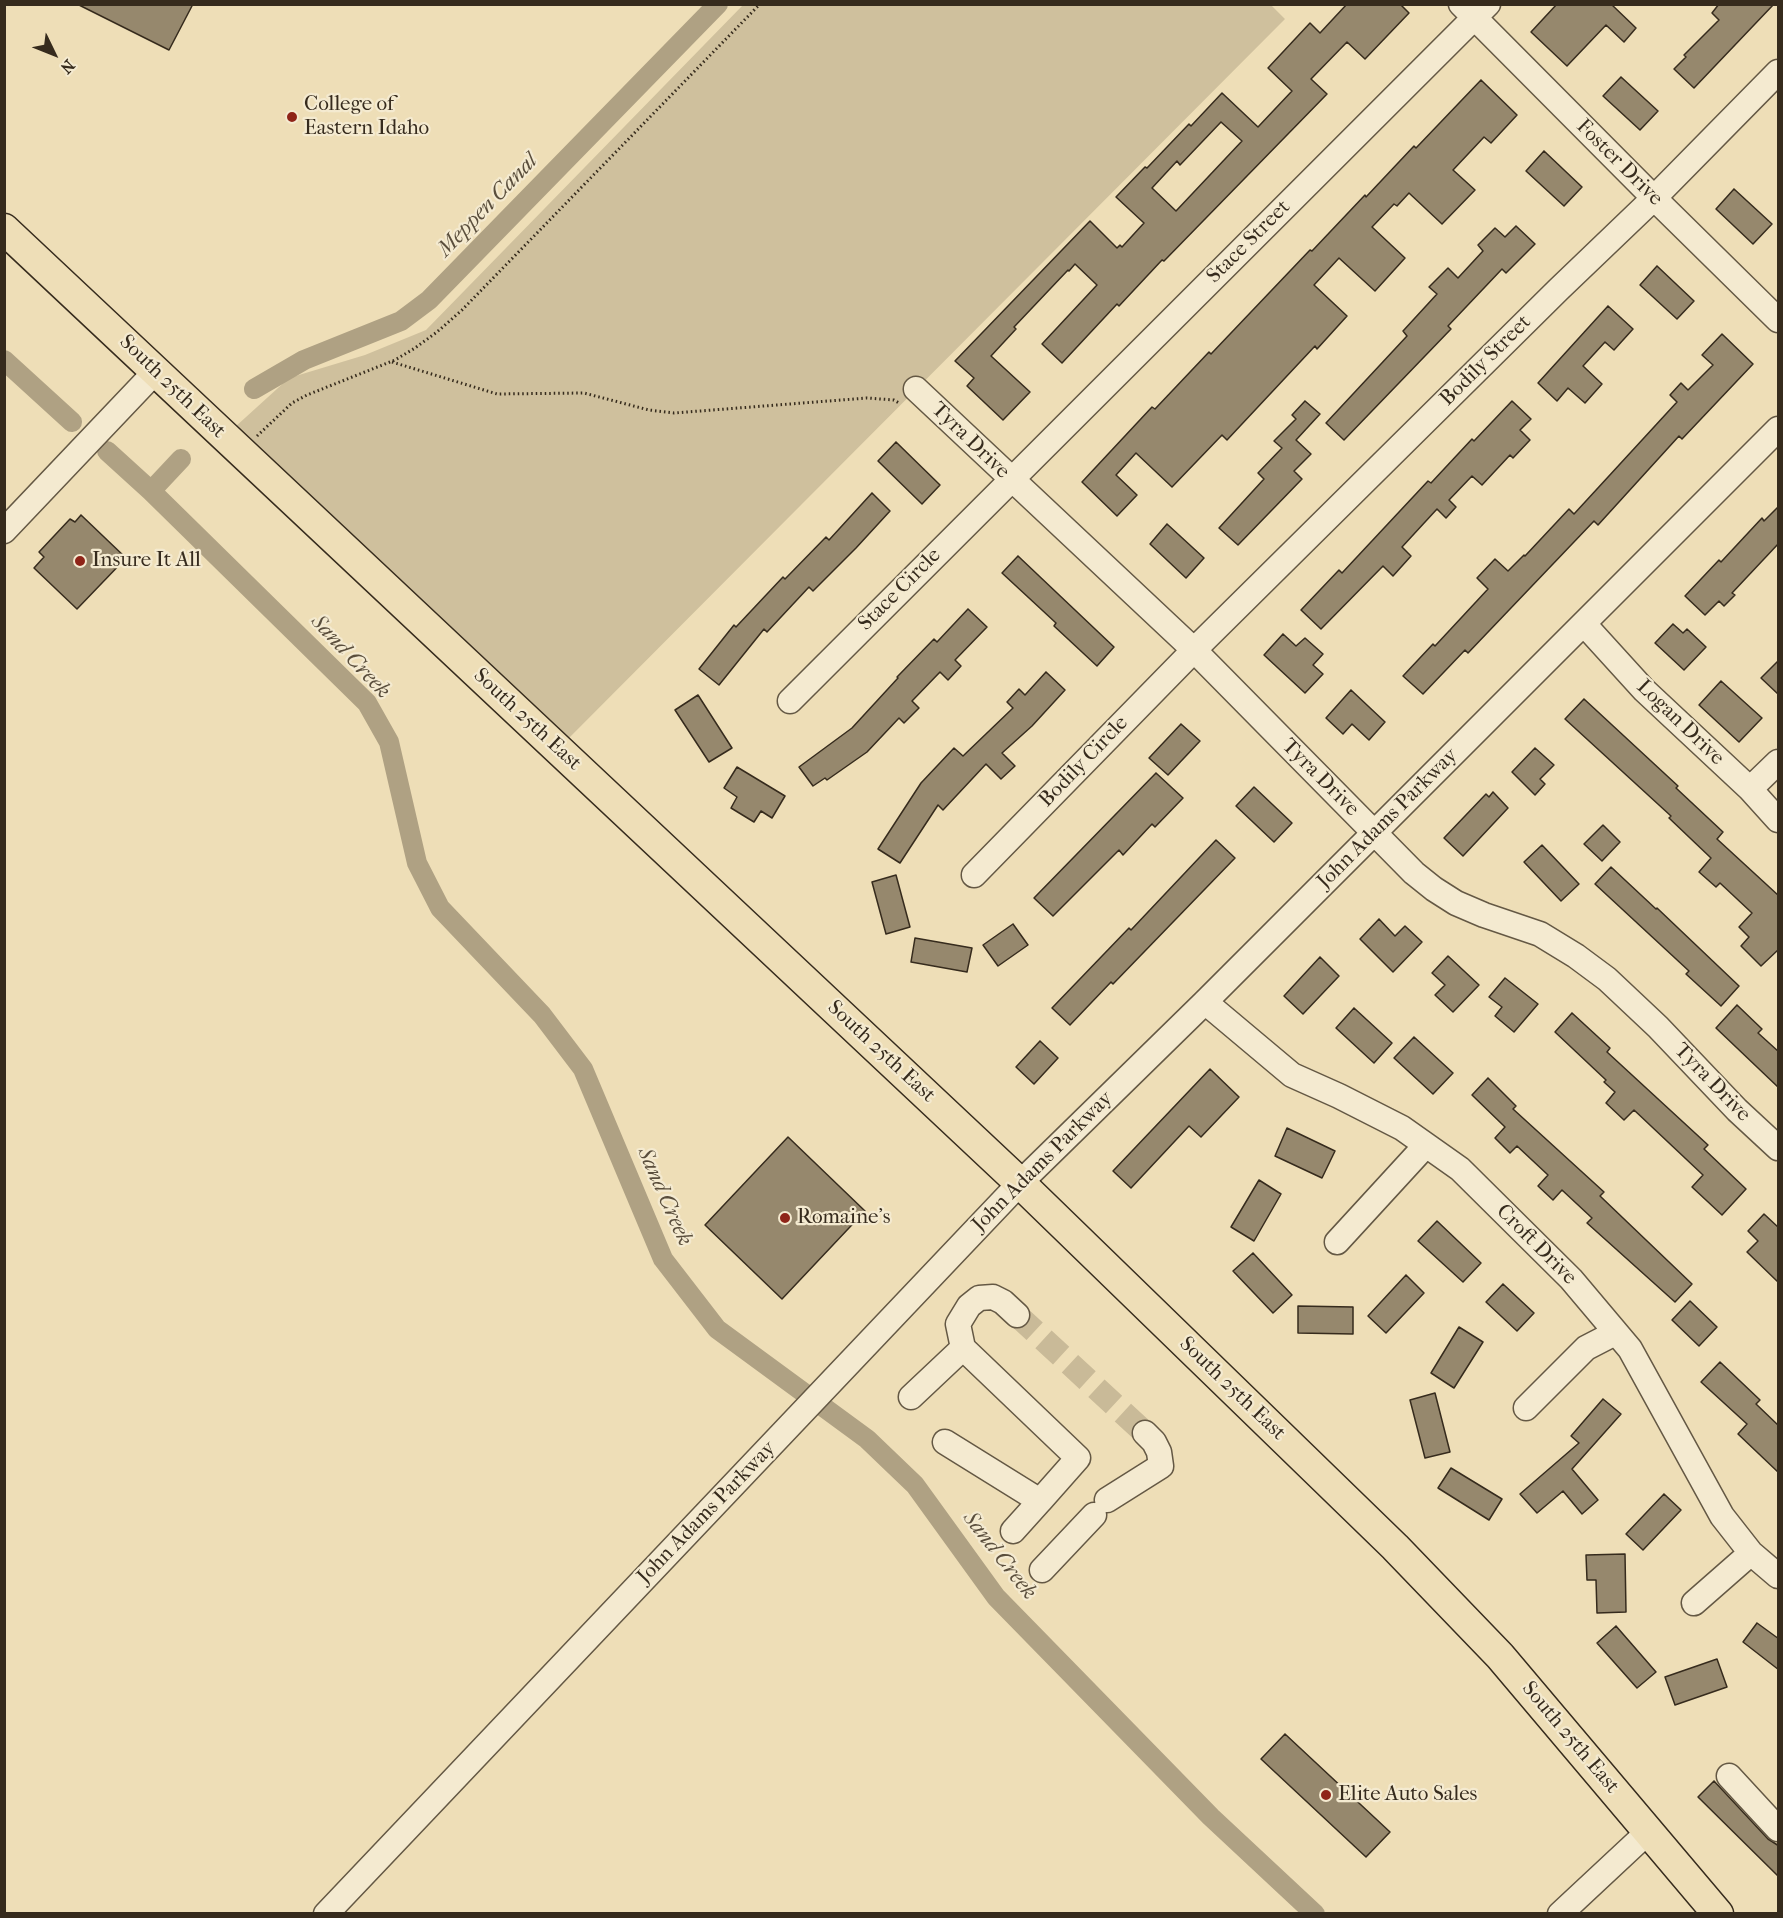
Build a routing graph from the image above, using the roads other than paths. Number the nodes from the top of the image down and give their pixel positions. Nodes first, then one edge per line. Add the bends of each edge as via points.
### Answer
1 (1474, 9) edge
2 (1779, 72) edge
3 (1654, 198) junction
4 (4, 229) edge
5 (1779, 320) edge
6 (156, 371) junction
7 (910, 397) road end
8 (1779, 429) edge
9 (1011, 479) junction
10 (4, 531) edge
11 (1584, 624) junction
12 (1194, 650) junction
13 (790, 701) dead end
14 (1779, 762) edge
15 (1750, 789) junction
16 (1779, 820) edge
17 (1374, 832) junction
18 (974, 875) dead end
19 (1205, 1002) junction
20 (1426, 1145) junction
21 (1779, 1148) edge
22 (1020, 1183) junction
23 (1336, 1242) dead end
24 (1017, 1315) tunnel mouth
25 (1616, 1333) junction
26 (963, 1348) junction
27 (911, 1397) dead end
28 (1526, 1408) dead end
29 (1145, 1433) tunnel mouth
30 (945, 1442) dead end
31 (1040, 1501) junction
32 (1013, 1531) dead end
33 (1751, 1553) junction
34 (1042, 1570) dead end
35 (1779, 1576) edge
36 (1694, 1603) dead end
37 (1730, 1776) dead end
38 (1779, 1829) edge
39 (1649, 1831) junction
40 (326, 1914) edge
41 (1560, 1914) edge
42 (1718, 1914) edge

1 - 3 street, Foster Drive
1 - 9 street, Stace Street
2 - 3 street, Bodily Street
3 - 5 street, Foster Drive
3 - 12 street, Bodily Street
4 - 6 main road, South 25th East
6 - 10 street
6 - 22 main road, South 25th East
7 - 9 street, Tyra Drive
8 - 11 street, John Adams Parkway
9 - 12 street, Tyra Drive
9 - 13 street, Stace Circle
11 - 15 street, Logan Drive via 1644,690
11 - 17 street, John Adams Parkway
12 - 17 street, Tyra Drive
12 - 18 street, Bodily Circle
14 - 15 street
15 - 16 street, Logan Drive
17 - 19 street, John Adams Parkway
17 - 21 street, Tyra Drive via 1414,873 1456,903 1540,934 1607,979
19 - 20 street, Croft Drive via 1292,1075 1391,1122
19 - 22 street, John Adams Parkway
20 - 23 street
20 - 25 street, Croft Drive via 1460,1169 1563,1271
22 - 39 main road, South 25th East via 1395,1547 1500,1656
22 - 40 street, John Adams Parkway
24 - 26 street via 993,1297 979,1298 958,1324
25 - 28 street via 1586,1348
25 - 33 street, Croft Drive via 1630,1349 1722,1516
26 - 27 street
26 - 31 street via 1078,1458
29 - 34 street via 1155,1442 1161,1466 1101,1507
30 - 31 street
31 - 32 street
33 - 35 street, Croft Drive
33 - 36 street
37 - 38 street
39 - 41 street
39 - 42 main road, South 25th East

